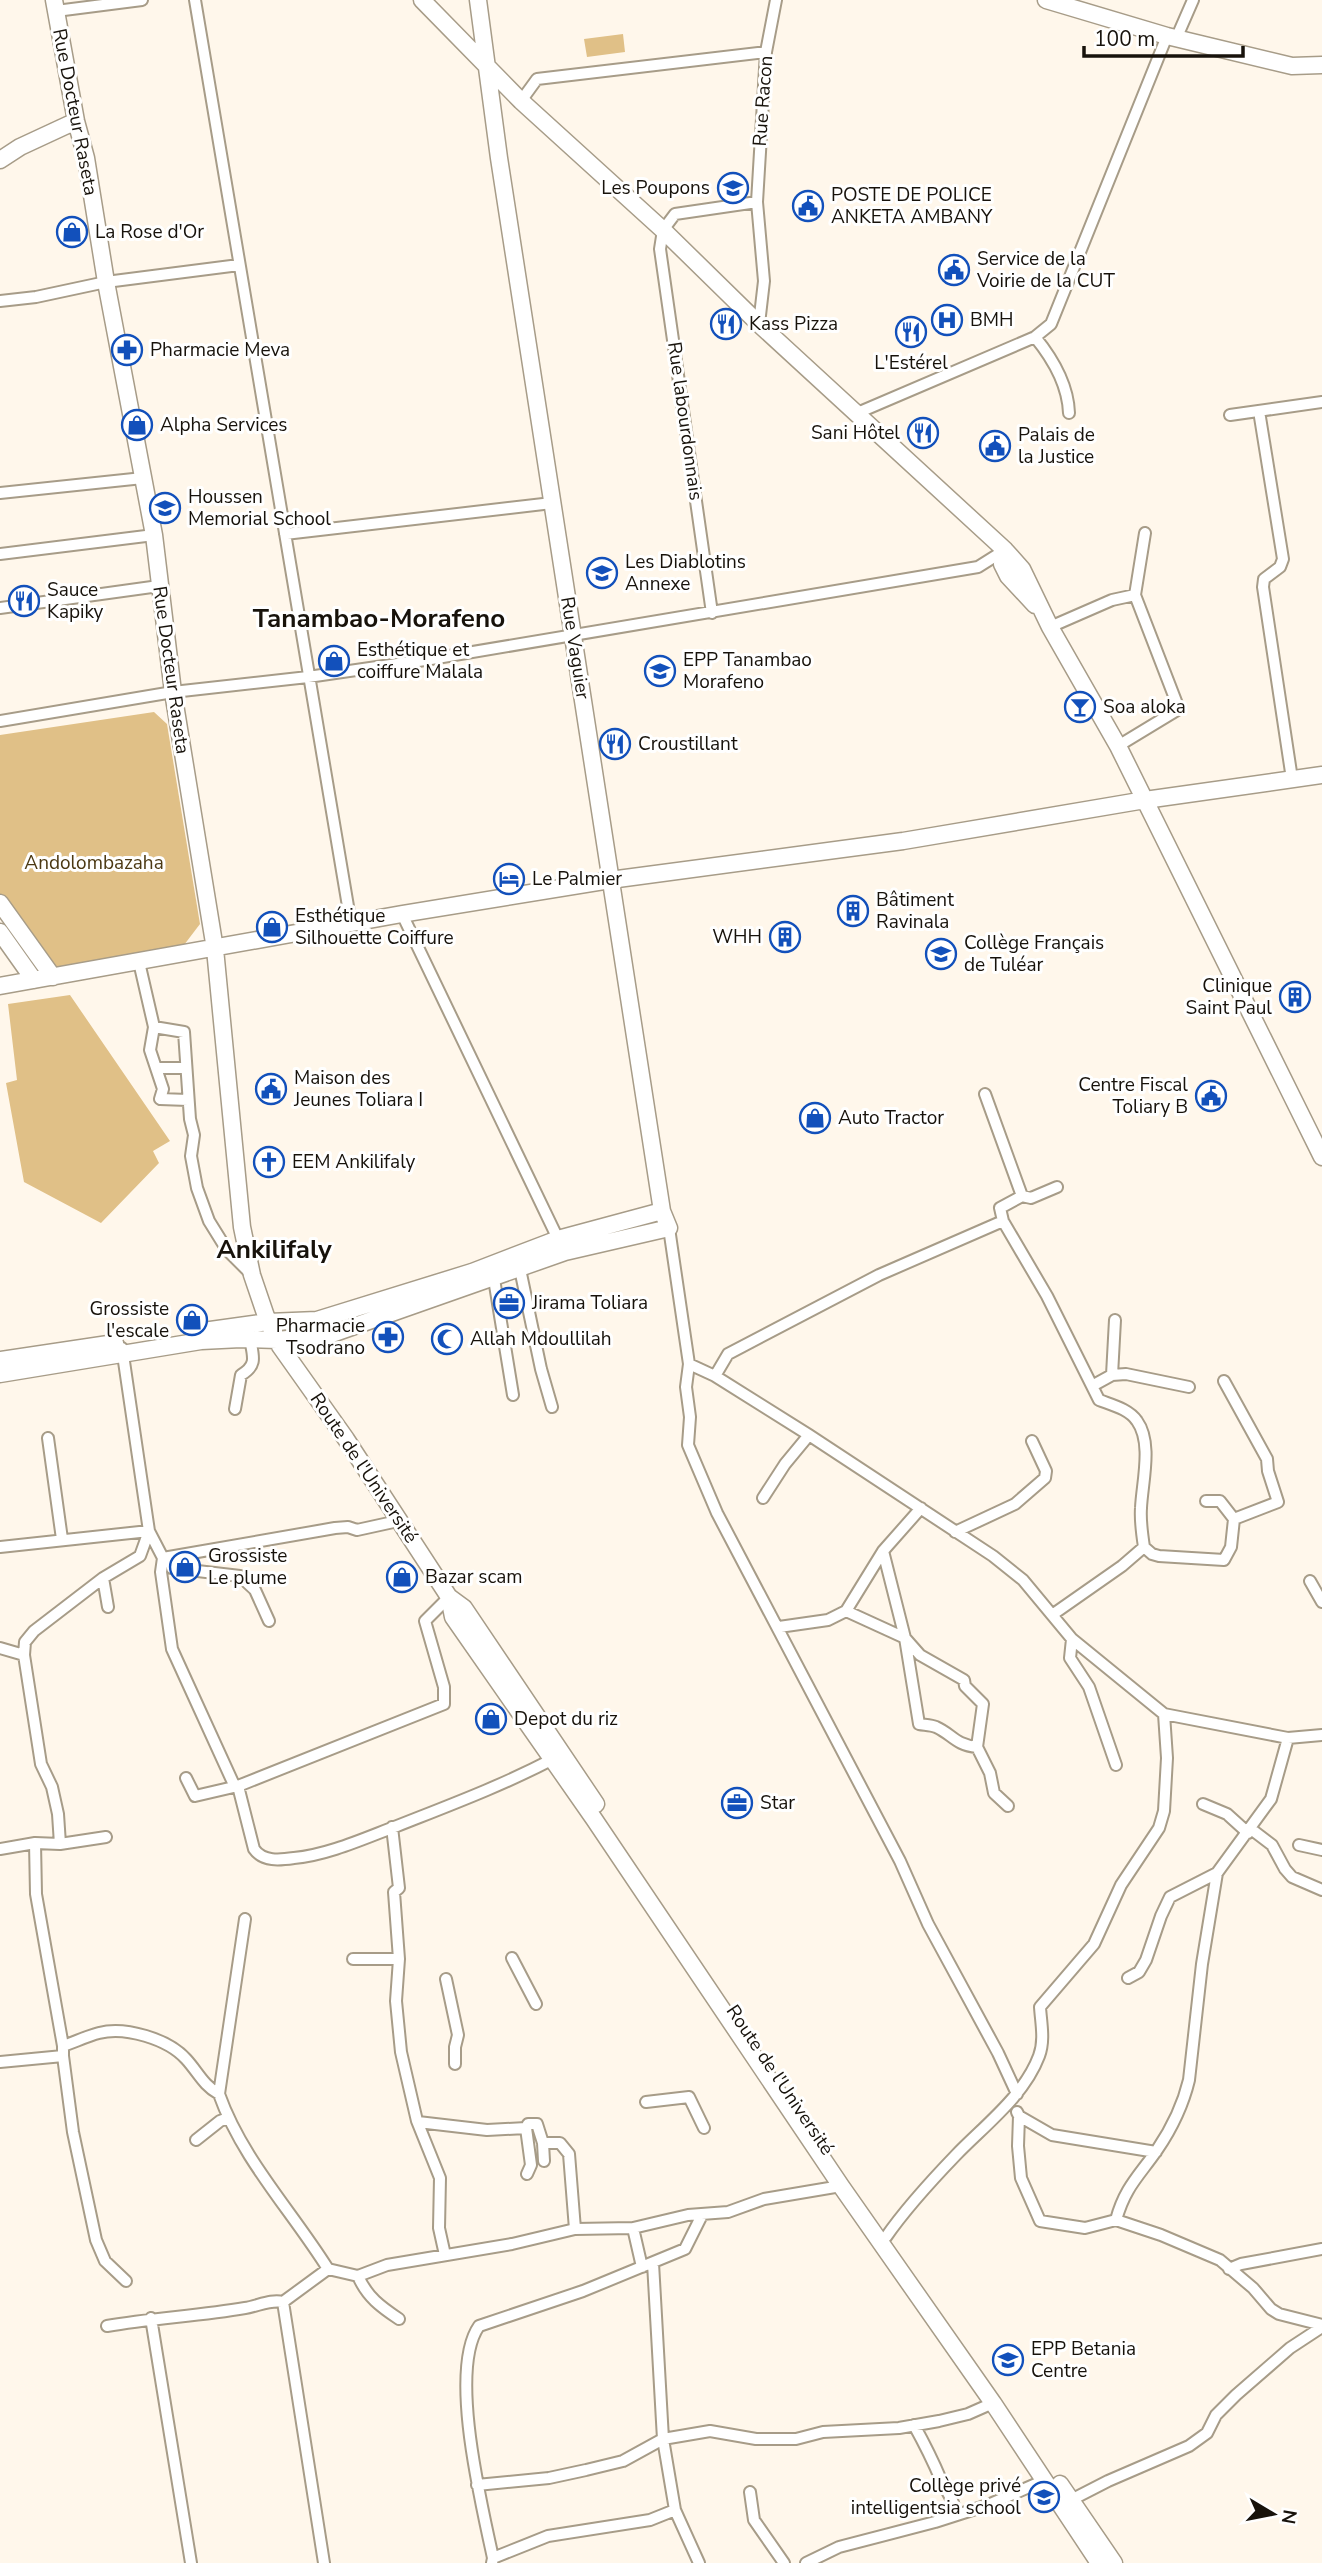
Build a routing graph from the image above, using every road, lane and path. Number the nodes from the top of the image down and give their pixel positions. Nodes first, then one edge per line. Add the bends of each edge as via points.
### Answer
1 (142, 0) edge
2 (195, 0) edge
3 (422, 0) edge
4 (478, 0) edge
5 (776, 0) edge
6 (1046, 0) edge
7 (1193, 0) edge
8 (55, 6) edge
9 (1172, 38) junction
10 (766, 52) junction
11 (1322, 65) edge
12 (488, 67) junction
13 (521, 101) junction
14 (76, 121) junction
15 (0, 160) edge
16 (757, 202) junction
17 (663, 230) junction
18 (239, 265) junction
19 (106, 282) junction
20 (0, 300) edge
21 (759, 324) junction
22 (1035, 337) junction
23 (1322, 402) edge
24 (1259, 411) junction
25 (1069, 413) dead end
26 (855, 414) junction
27 (1230, 415) dead end
28 (142, 478) junction
29 (0, 493) edge
30 (552, 503) junction
31 (1145, 533) dead end
32 (285, 534) junction
33 (154, 535) junction
34 (1005, 550) junction
35 (0, 554) edge
36 (159, 586) junction
37 (1135, 595) junction
38 (0, 608) edge
39 (712, 613) junction
40 (1047, 620) junction
41 (573, 635) junction
42 (309, 677) junction
43 (173, 692) junction
44 (0, 721) edge
45 (1118, 746) junction
46 (1322, 775) edge
47 (1292, 779) junction
48 (1144, 800) junction
49 (610, 880) junction
50 (0, 903) edge
51 (402, 914) junction
52 (351, 924) junction
53 (0, 932) edge
54 (215, 949) junction
55 (139, 962) junction
56 (53, 977) junction
57 (34, 980) junction
58 (0, 986) edge
59 (154, 1027) junction
60 (157, 1068) junction
61 (186, 1068) junction
62 (985, 1094) dead end
63 (188, 1100) junction
64 (1322, 1157) edge
65 (1057, 1187) dead end
66 (1022, 1196) junction
67 (662, 1211) junction
68 (1003, 1220) junction
69 (669, 1228) junction
70 (561, 1246) junction
71 (520, 1269) junction
72 (252, 1275) junction
73 (494, 1279) junction
74 (1115, 1320) dead end
75 (268, 1322) junction
76 (250, 1339) junction
77 (278, 1340) junction
78 (122, 1347) junction
79 (0, 1360) edge
80 (689, 1364) junction
81 (0, 1374) edge
82 (1112, 1375) junction
83 (715, 1376) junction
84 (1224, 1381) dead end
85 (1092, 1386) junction
86 (1189, 1387) dead end
87 (513, 1395) dead end
88 (552, 1407) dead end
89 (235, 1409) dead end
90 (809, 1435) junction
91 (48, 1438) dead end
92 (1032, 1441) dead end
93 (763, 1498) dead end
94 (1206, 1501) dead end
95 (921, 1508) junction
96 (1234, 1519) junction
97 (398, 1521) junction
98 (149, 1531) junction
99 (955, 1532) junction
100 (62, 1539) junction
101 (1143, 1546) junction
102 (0, 1547) edge
103 (883, 1551) junction
104 (167, 1558) junction
105 (103, 1578) junction
106 (1310, 1581) dead end
107 (449, 1597) junction
108 (1322, 1601) edge
109 (108, 1607) dead end
110 (846, 1611) junction
111 (1052, 1615) junction
112 (269, 1621) dead end
113 (779, 1627) junction
114 (905, 1638) junction
115 (1072, 1639) junction
116 (0, 1648) edge
117 (24, 1655) junction
118 (1164, 1714) junction
119 (1322, 1735) edge
120 (1288, 1738) junction
121 (977, 1746) junction
122 (551, 1760) junction
123 (1116, 1765) dead end
124 (186, 1778) dead end
125 (237, 1786) junction
126 (1203, 1804) dead end
127 (1008, 1806) dead end
128 (392, 1827) junction
129 (1250, 1831) junction
130 (106, 1838) dead end
131 (35, 1843) junction
132 (60, 1844) junction
133 (1298, 1845) dead end
134 (0, 1849) edge
135 (1322, 1850) edge
136 (1217, 1874) junction
137 (1322, 1890) edge
138 (245, 1919) dead end
139 (512, 1958) dead end
140 (353, 1959) dead end
141 (399, 1959) junction
142 (1128, 1978) dead end
143 (446, 1979) dead end
144 (536, 2004) dead end
145 (63, 2051) junction
146 (0, 2062) edge
147 (455, 2064) dead end
148 (219, 2094) junction
149 (1014, 2097) junction
150 (646, 2102) dead end
151 (1018, 2116) junction
152 (228, 2118) junction
153 (418, 2122) junction
154 (526, 2128) junction
155 (704, 2128) dead end
156 (196, 2140) dead end
157 (543, 2143) junction
158 (1156, 2152) junction
159 (544, 2161) dead end
160 (527, 2174) dead end
161 (841, 2186) junction
162 (702, 2215) junction
163 (1116, 2220) junction
164 (633, 2228) junction
165 (575, 2229) junction
166 (886, 2237) junction
167 (1322, 2249) edge
168 (445, 2255) junction
169 (648, 2265) junction
170 (328, 2269) junction
171 (1229, 2269) junction
172 (358, 2276) junction
173 (126, 2281) dead end
174 (283, 2302) junction
175 (151, 2318) junction
176 (399, 2319) dead end
177 (107, 2326) dead end
178 (1322, 2326) edge
179 (993, 2403) junction
180 (914, 2425) junction
181 (663, 2439) junction
182 (1045, 2480) junction
183 (477, 2485) junction
184 (750, 2492) dead end
185 (1071, 2500) junction
186 (675, 2510) junction
187 (956, 2515) junction
188 (493, 2561) edge
189 (191, 2563) edge
190 (324, 2563) edge
191 (699, 2563) edge
192 (784, 2563) edge
193 (806, 2563) edge
194 (1099, 2563) edge
195 (1114, 2563) edge

1 - 8 street
2 - 18 street
3 - 12 street
4 - 12 street, Rue Vaguier
5 - 10 street, Rue Racon
6 - 9 street
7 - 9 street
8 - 14 street, Rue Docteur Raseta
9 - 11 street via 1292,66
9 - 22 street via 1051,324
10 - 13 street via 537,79
10 - 16 street, Rue Racon
12 - 13 street
12 - 30 street, Rue Vaguier
13 - 17 street
14 - 15 street
14 - 19 street, Rue Docteur Raseta
16 - 17 street via 675,214
16 - 21 street, Rue Racon via 764,281
17 - 21 street
17 - 39 street, Rue labourdonnais via 660,249
18 - 19 street
18 - 32 street
19 - 20 street
19 - 28 street, Rue Docteur Raseta
21 - 26 street
22 - 25 street via 1053,360
22 - 26 street
23 - 24 street
24 - 27 street
24 - 47 street via 1283,559 1264,579 1263,587
26 - 34 street
28 - 29 street
28 - 33 street, Rue Docteur Raseta
30 - 32 street
30 - 41 street, Rue Vaguier
31 - 37 street
32 - 42 street
33 - 35 street
33 - 36 street, Rue Docteur Raseta
34 - 39 street via 978,567
34 - 40 street via 1022,569
36 - 38 street
36 - 43 street, Rue Docteur Raseta
37 - 40 street
37 - 45 street via 1179,709
39 - 41 street
40 - 45 street
41 - 42 street
41 - 49 street, Rue Vaguier
42 - 43 street
42 - 52 street
43 - 44 street
43 - 54 street, Rue Docteur Raseta
45 - 48 street
46 - 47 street
47 - 48 street
48 - 49 street via 903,841
48 - 64 street
49 - 51 street
49 - 67 street, Rue Vaguier
50 - 56 street
51 - 52 street
51 - 70 street
52 - 54 street
53 - 57 street
54 - 55 street
54 - 72 street, Rue Docteur Raseta via 242,1227
55 - 56 street
55 - 59 street
56 - 57 street
57 - 58 street
59 - 60 street via 149,1050
59 - 61 street via 184,1032
60 - 61 street
60 - 63 street via 163,1089 160,1099
61 - 63 street
62 - 66 street
63 - 72 street via 194,1135 191,1156 205,1210 227,1250
65 - 66 street via 1031,1198
66 - 68 street via 1000,1208
67 - 69 street, Rue Vaguier
67 - 70 street
68 - 83 street via 878,1275 728,1354
68 - 85 street
69 - 70 street
69 - 80 street
70 - 71 street
70 - 75 street via 317,1320
71 - 73 street
71 - 88 street
72 - 75 street, Rue Docteur Raseta
73 - 77 street via 329,1335
73 - 87 street
74 - 82 street
75 - 77 street, Rue Docteur Raseta
75 - 78 street
76 - 77 street
76 - 78 street
76 - 89 street via 254,1360 251,1369 241,1375
77 - 97 street, Route de l'Université
78 - 79 street
78 - 81 street
78 - 98 street
80 - 83 street
80 - 113 street via 688,1445 717,1513
82 - 85 street
82 - 86 street via 1144,1376
83 - 90 street
84 - 96 street via 1267,1459 1278,1502
85 - 101 street via 1099,1400 1125,1410 1142,1433 1146,1460 1140,1511
90 - 93 street
90 - 95 street
91 - 100 street
92 - 99 street via 1045,1478 1015,1504
94 - 96 street via 1220,1501
95 - 99 street
95 - 103 street
96 - 101 street via 1231,1548 1224,1560 1159,1556
97 - 104 street
97 - 107 street, Route de l'Université
98 - 100 street
98 - 104 street
98 - 105 street via 140,1556
99 - 111 street via 1023,1580
100 - 102 street
101 - 111 street
103 - 110 street
103 - 114 street
104 - 112 street via 172,1568 240,1576 255,1590
104 - 125 street via 161,1572 172,1649
105 - 109 street
105 - 117 street via 34,1630 25,1642
106 - 108 street
107 - 122 street, Route de l'Université via 453,1617
107 - 125 street via 425,1621 444,1704
107 - 166 street, Route de l'Université via 464,1608
110 - 113 street via 828,1620
110 - 114 street
111 - 115 street
113 - 149 street via 998,2053
114 - 121 street via 920,1655 964,1679 983,1704
114 - 121 street via 919,1724
115 - 118 street
115 - 123 street via 1070,1658 1089,1687
116 - 117 street
117 - 132 street via 41,1764 52,1787
118 - 120 street
118 - 149 street via 1166,1771 1159,1828 1121,1885 1094,1944 1040,2007 1039,2056
119 - 120 street
120 - 129 street via 1271,1799
121 - 127 street via 994,1793
122 - 128 street via 503,1785
122 - 161 street, Route de l'Université
124 - 125 street via 195,1796
125 - 128 street via 254,1849 268,1859 295,1858
126 - 129 street
128 - 141 street via 399,1888 394,1892
129 - 136 street
129 - 137 street via 1272,1845 1292,1877
130 - 132 street
131 - 132 street
131 - 134 street
131 - 145 street via 36,1894
133 - 135 street
136 - 142 street via 1170,1897 1146,1960 1139,1972
136 - 158 street via 1189,2080
138 - 148 street
139 - 144 street
140 - 141 street
141 - 153 street via 396,2001 401,2052
143 - 147 street via 458,2035
145 - 146 street
145 - 148 street via 101,2032 144,2036 176,2049 208,2088
145 - 173 street via 73,2132 96,2240 105,2261
148 - 152 street
149 - 151 street
149 - 166 street via 956,2155
150 - 155 street via 689,2097
151 - 158 street via 1052,2135
151 - 163 street via 1021,2178 1040,2221 1085,2228
152 - 156 street
152 - 170 street via 243,2147
153 - 154 street via 487,2130
153 - 168 street via 440,2178 439,2218
154 - 157 street via 537,2124
154 - 160 street via 531,2165
157 - 159 street
157 - 165 street via 560,2143 569,2154
158 - 163 street via 1130,2183
161 - 162 street
161 - 179 street, Route de l'Université
162 - 164 street
162 - 169 street via 685,2249
163 - 171 street via 1220,2260
164 - 165 street
164 - 169 street
165 - 168 street
166 - 185 street, Route de l'Université
167 - 171 street
168 - 172 street via 387,2264
169 - 181 street
169 - 183 street via 478,2326 466,2360
170 - 172 street
170 - 174 street
171 - 178 street via 1279,2314
172 - 176 street via 377,2305
174 - 175 street
174 - 190 street
175 - 177 street
175 - 189 street
178 - 185 street via 1236,2395 1207,2433 1189,2446
179 - 180 street via 968,2414
179 - 182 street, Route de l'Université
180 - 181 street via 823,2432 796,2439 756,2440 710,2431
180 - 187 street via 955,2504
181 - 183 street via 623,2461 549,2477
181 - 186 street
182 - 187 street
182 - 194 street, Route de l'Université
183 - 188 street
184 - 192 street via 754,2520
185 - 195 street, Route de l'Université
186 - 188 street via 650,2520 548,2536
186 - 191 street
187 - 193 street via 839,2547

